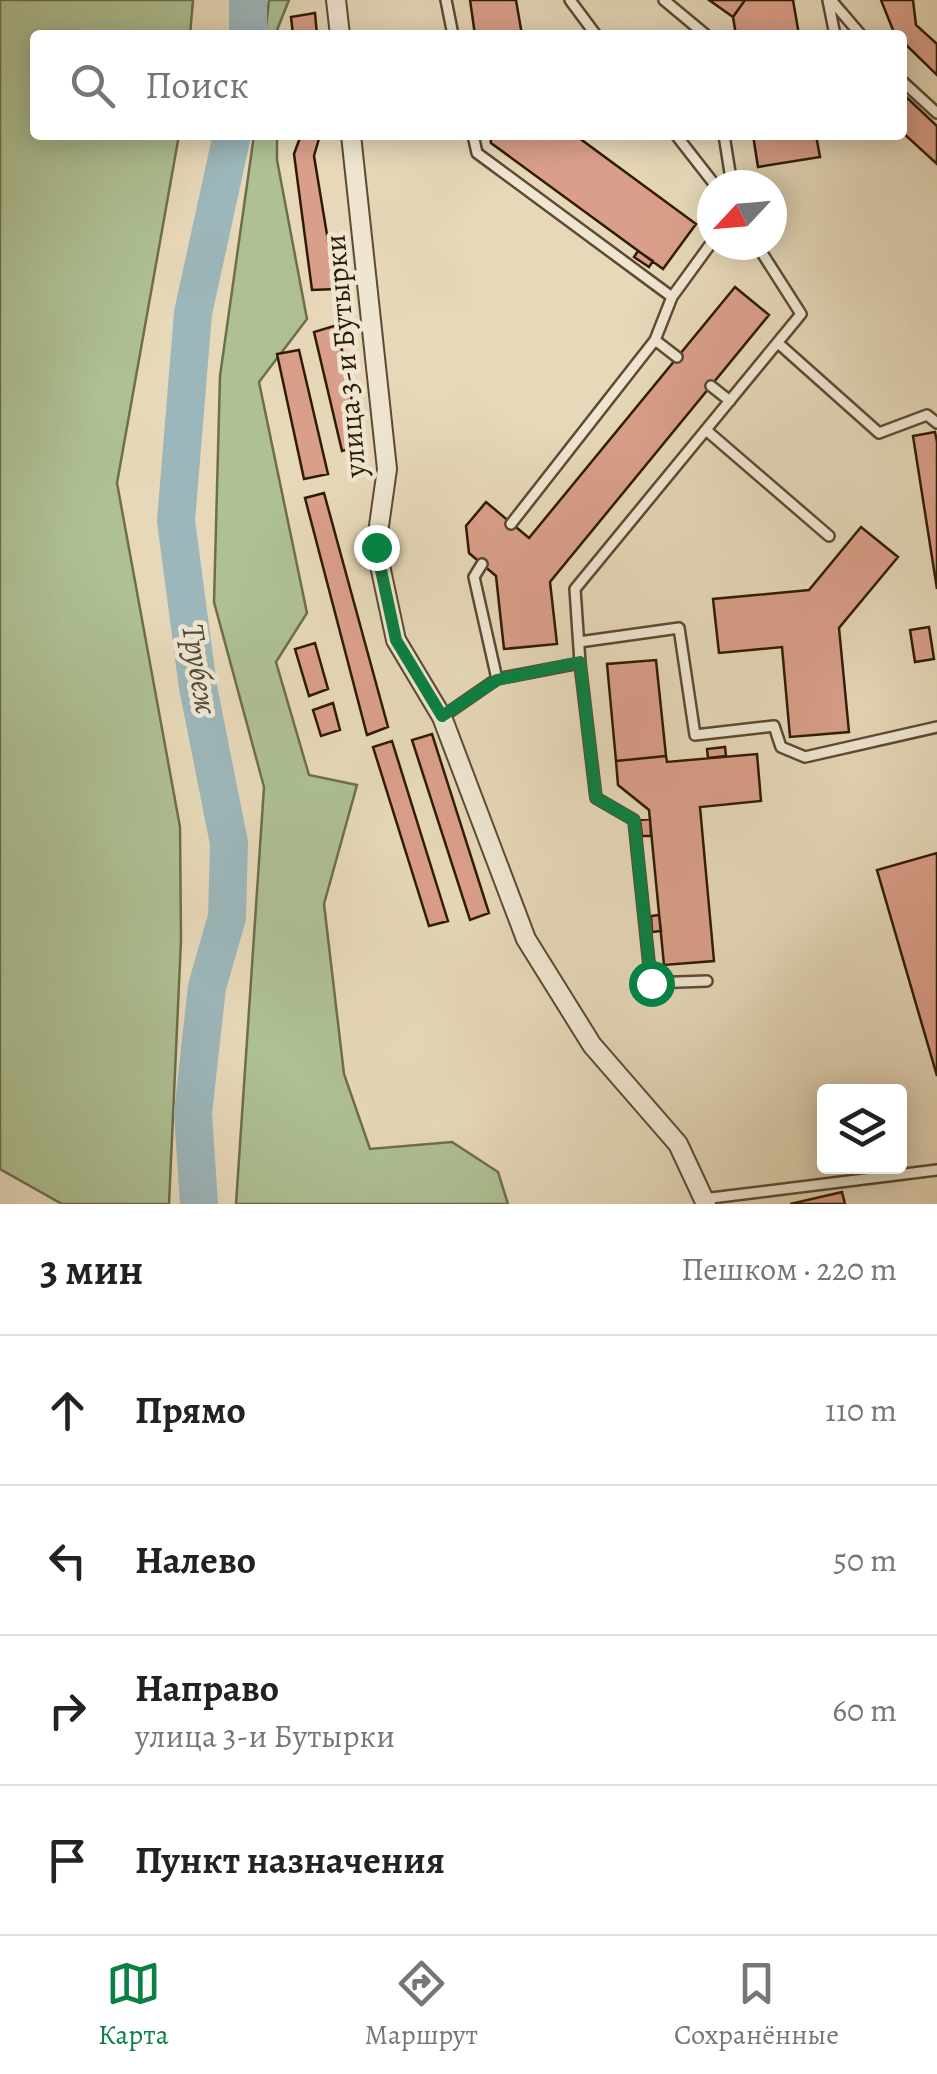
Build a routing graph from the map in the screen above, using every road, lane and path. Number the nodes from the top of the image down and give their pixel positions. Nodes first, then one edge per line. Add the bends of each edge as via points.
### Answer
1 (336, 0) edge
2 (446, 0) edge
3 (584, 0) edge
4 (664, 0) edge
5 (830, 0) edge
6 (570, 1) edge
7 (339, 30) edge
8 (452, 30) edge
9 (592, 30) edge
10 (700, 30) edge
11 (834, 30) edge
12 (857, 30) edge
13 (907, 86) edge
14 (937, 113) edge
15 (351, 140) edge
16 (474, 140) edge
17 (680, 140) edge
18 (725, 140) edge
19 (703, 170) edge
20 (730, 170) edge
21 (699, 260) edge
22 (768, 260) edge
23 (672, 297) junction
24 (655, 340) junction
25 (778, 342) junction
26 (677, 358) dead end
27 (711, 386) dead end
28 (730, 401) junction
29 (937, 423) edge
30 (706, 430) junction
31 (512, 524) dead end
32 (829, 536) dead end
33 (482, 564) dead end
34 (579, 642) junction
35 (580, 662) junction
36 (497, 680) junction
37 (442, 716) junction
38 (937, 727) edge
39 (707, 980) dead end
40 (937, 1170) edge
41 (704, 1202) edge

1 - 7 street
2 - 8 lane
3 - 6 lane
4 - 10 lane
5 - 11 lane
5 - 12 lane
6 - 9 lane
13 - 14 lane
15 - 37 street, улица 3-и Бутырки via 387,469 376,547 396,640
16 - 23 lane via 476,153
17 - 19 lane
18 - 20 lane
21 - 23 lane
22 - 25 lane via 802,314
23 - 24 lane
24 - 26 lane
24 - 31 lane
25 - 28 lane
25 - 29 lane via 879,433 927,415
27 - 28 lane
28 - 30 lane
30 - 32 lane
30 - 34 lane via 575,589
33 - 36 lane via 474,577
34 - 35 lane
34 - 38 lane via 679,628 695,734 774,726 781,747 805,757
35 - 36 lane
35 - 39 lane via 596,798 634,820 651,983
36 - 37 lane
37 - 41 street, улица 3-и Бутырки via 526,939 592,1046 678,1144
40 - 41 lane

